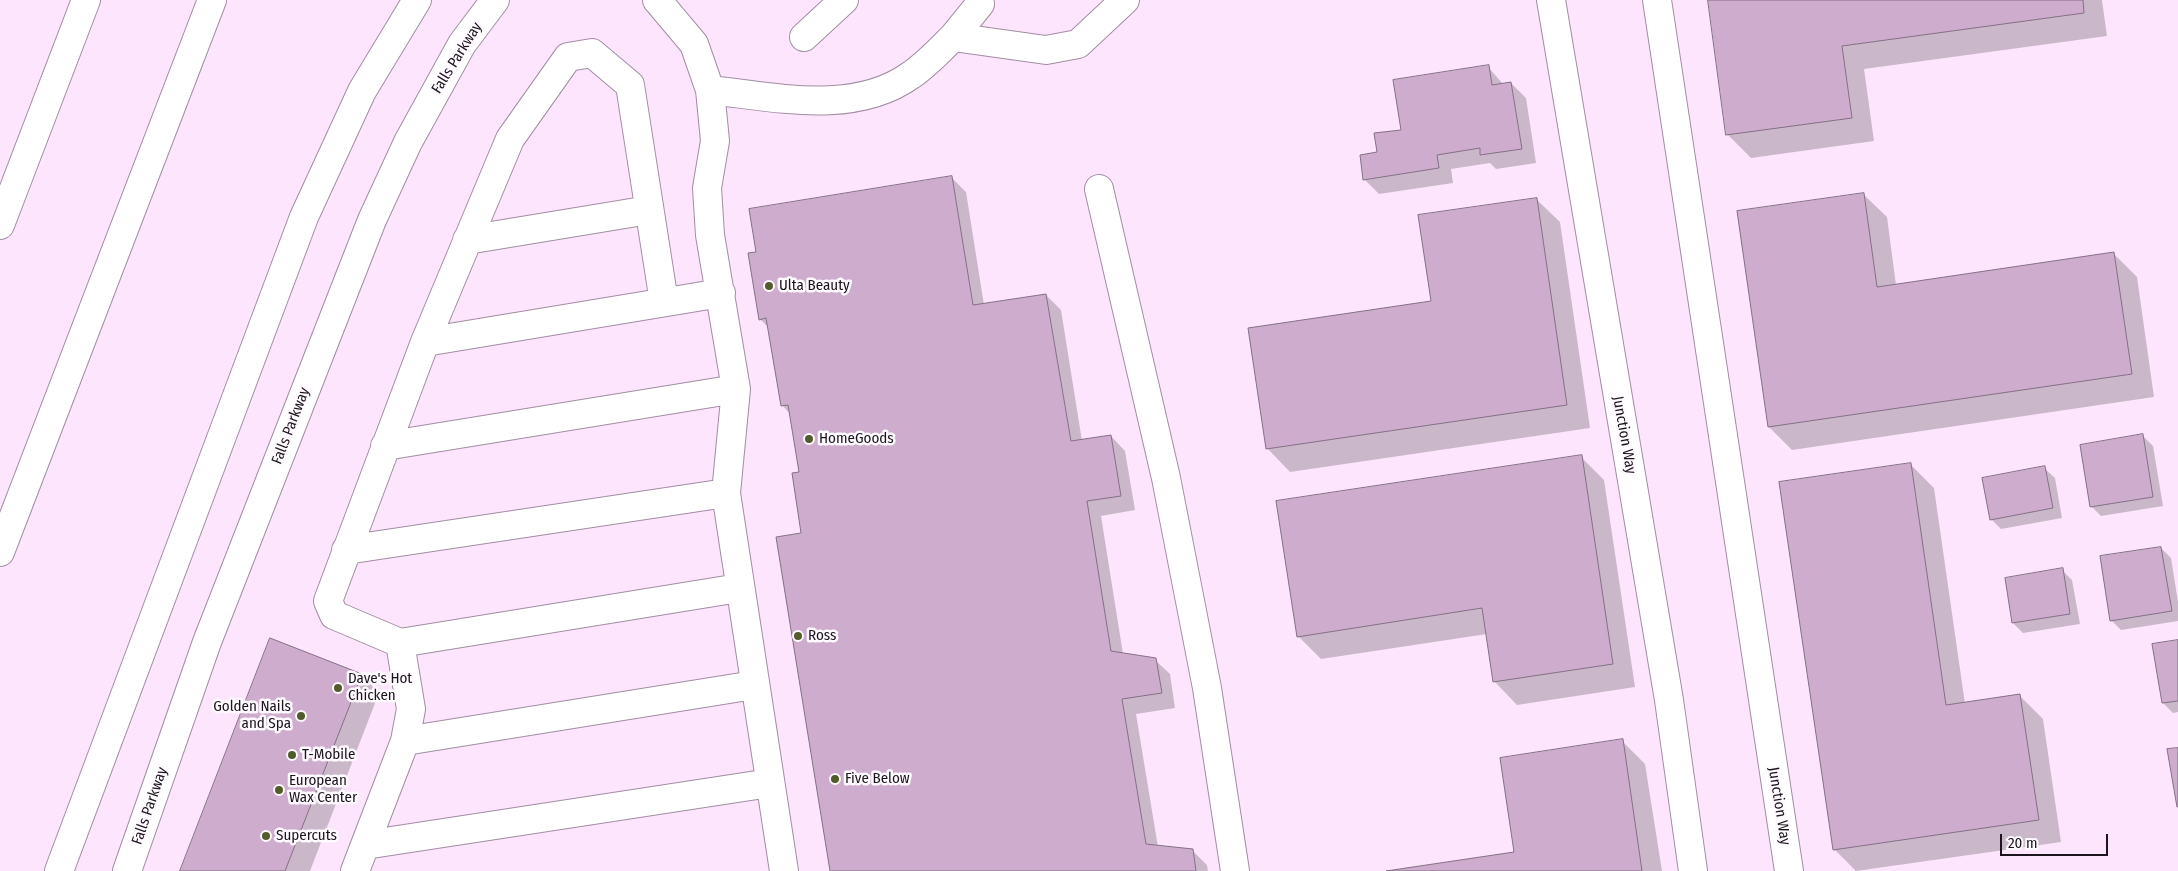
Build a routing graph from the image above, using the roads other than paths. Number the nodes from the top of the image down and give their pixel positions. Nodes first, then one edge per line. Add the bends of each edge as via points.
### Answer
1 (86, 0) edge
2 (212, 0) edge
3 (417, 0) edge
4 (495, 0) edge
5 (656, 0) edge
6 (844, 0) edge
7 (1125, 0) edge
8 (1551, 0) edge
9 (1657, 0) edge
10 (980, 1) edge
11 (804, 37) dead end
12 (954, 37) junction
13 (710, 90) junction
14 (1099, 189) dead end
15 (649, 210) junction
16 (0, 224) edge
17 (467, 240) junction
18 (721, 293) junction
19 (664, 302) junction
20 (425, 342) junction
21 (736, 389) junction
22 (386, 446) junction
23 (726, 492) junction
24 (346, 550) junction
25 (0, 552) edge
26 (739, 588) junction
27 (400, 643) junction
28 (754, 686) junction
29 (405, 741) junction
30 (770, 784) junction
31 (365, 845) junction
32 (59, 871) edge
33 (127, 871) edge
34 (355, 871) edge
35 (784, 871) edge
36 (1235, 871) edge
37 (1693, 871) edge
38 (1789, 871) edge

1 - 16 main road
2 - 25 main road
3 - 32 main road via 362,92 304,218
4 - 33 main road, Falls Parkway via 462,44 408,142 372,220 207,642
5 - 13 main road via 694,44
6 - 11 main road
7 - 12 main road via 1078,44 1046,50
8 - 37 main road, Junction Way via 1669,700
9 - 38 main road, Junction Way
10 - 12 main road
12 - 13 main road via 911,76 879,92 849,99 810,100
13 - 18 main road via 715,141 707,188 710,236
14 - 36 main road via 1166,478 1207,688
15 - 17 main road
15 - 17 main road via 630,85 592,53 568,57 510,139
15 - 19 main road
17 - 20 main road
18 - 19 main road
18 - 21 main road
19 - 20 main road
20 - 22 main road
21 - 22 main road
21 - 23 main road
22 - 24 main road
23 - 24 main road
23 - 26 main road
24 - 27 main road via 328,601 334,615
26 - 27 main road
26 - 28 main road
27 - 29 main road via 411,709
28 - 29 main road
28 - 30 main road
29 - 31 main road
30 - 31 main road
30 - 35 main road
31 - 34 main road

